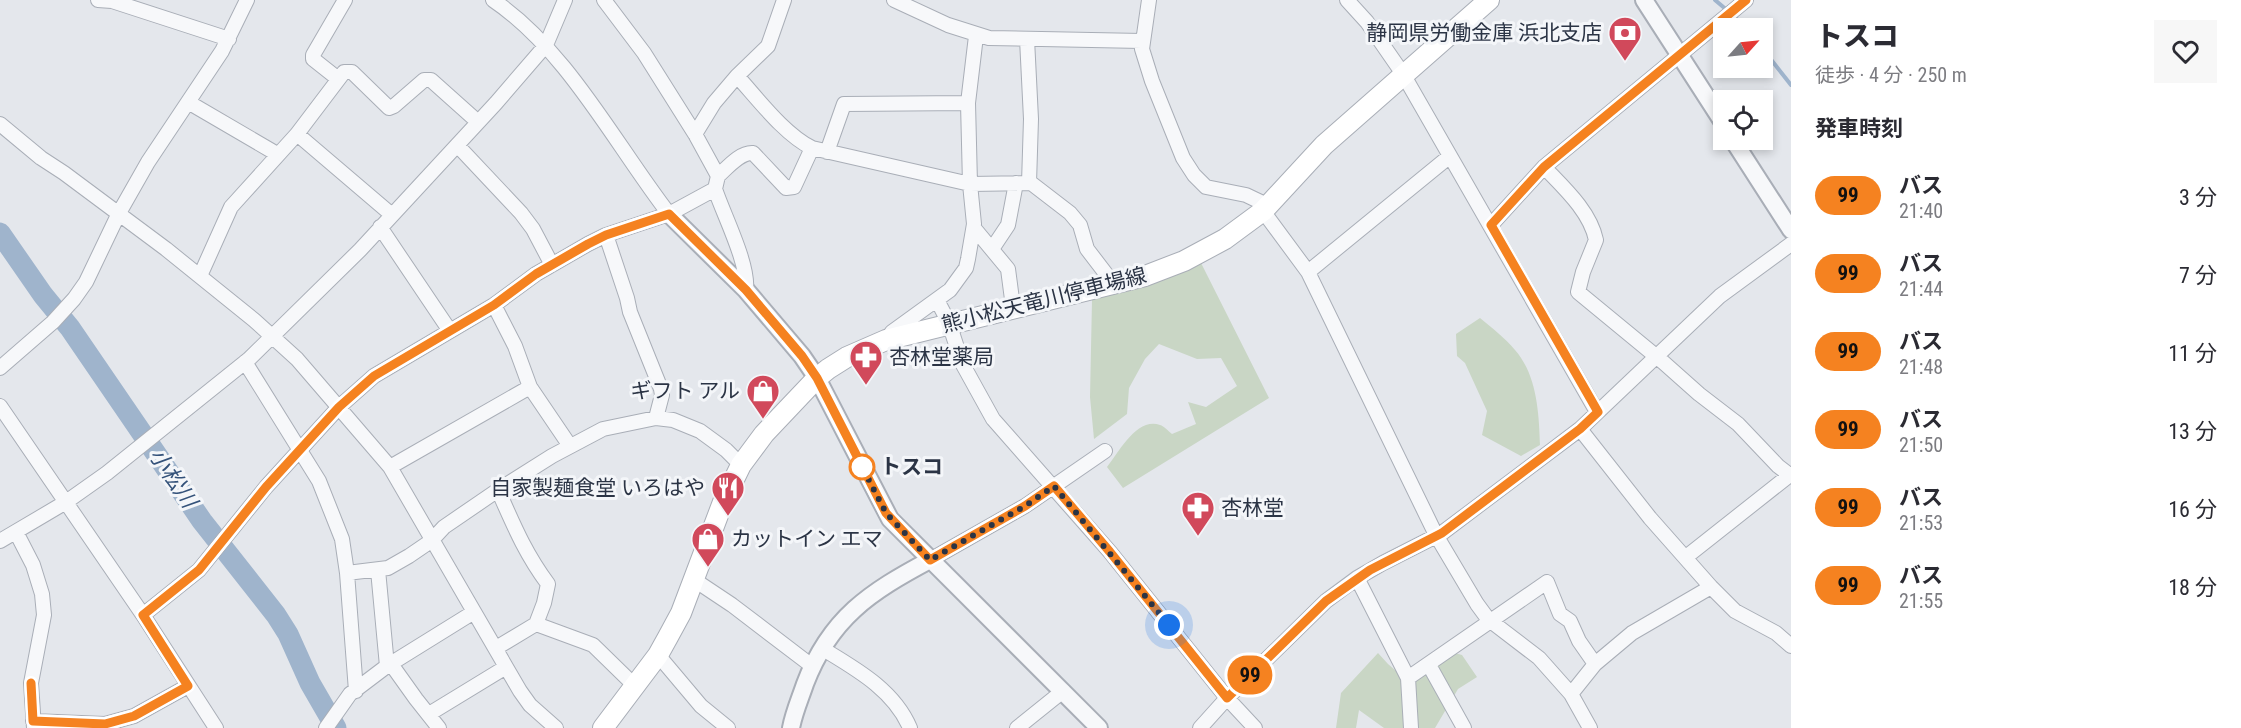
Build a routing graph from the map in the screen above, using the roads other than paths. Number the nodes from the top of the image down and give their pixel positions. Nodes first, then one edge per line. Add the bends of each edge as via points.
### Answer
1 (107, 0) edge
2 (247, 0) edge
3 (345, 0) edge
4 (493, 0) edge
5 (565, 0) edge
6 (604, 0) edge
7 (784, 0) edge
8 (894, 0) edge
9 (1149, 0) edge
10 (1347, 0) edge
11 (1489, 0) edge
12 (1644, 0) edge
13 (1746, 0) edge
14 (916, 4) edge
15 (976, 36) junction
16 (229, 39) junction
17 (1027, 39) junction
18 (1142, 41) junction
19 (546, 45) junction
20 (1679, 54) junction
21 (1403, 74) junction
22 (737, 76) junction
23 (338, 78) junction
24 (188, 102) junction
25 (968, 103) junction
26 (1713, 107) edge
27 (478, 122) junction
28 (0, 124) edge
29 (297, 134) junction
30 (695, 134) junction
31 (457, 145) junction
32 (812, 148) junction
33 (1739, 150) edge
34 (827, 152) junction
35 (277, 154) junction
36 (1450, 156) junction
37 (1544, 167) junction
38 (717, 183) junction
39 (1023, 183) junction
40 (970, 184) junction
41 (1265, 208) junction
42 (119, 213) junction
43 (669, 214) junction
44 (392, 215) junction
45 (1491, 225) junction
46 (380, 227) junction
47 (974, 228) junction
48 (1791, 230) edge
49 (606, 235) junction
50 (1791, 244) edge
51 (992, 249) junction
52 (552, 265) junction
53 (1308, 272) junction
54 (200, 276) junction
55 (1113, 283) junction
56 (746, 290) junction
57 (937, 300) junction
58 (494, 305) junction
59 (1013, 307) junction
60 (949, 323) junction
61 (450, 331) junction
62 (271, 336) junction
63 (886, 340) junction
64 (1657, 357) junction
65 (245, 362) junction
66 (0, 368) edge
67 (817, 378) junction
68 (530, 387) junction
69 (0, 406) edge
70 (339, 407) junction
71 (1598, 412) junction
72 (656, 418) junction
73 (1580, 429) junction
74 (570, 446) junction
75 (1105, 451) dead end
76 (299, 452) junction
77 (741, 465) junction
78 (390, 467) junction
79 (1791, 475) edge
80 (1054, 486) junction
81 (498, 490) junction
82 (66, 502) junction
83 (16, 532) junction
84 (1436, 535) junction
85 (0, 541) edge
86 (431, 541) junction
87 (1686, 557) junction
88 (930, 560) junction
89 (378, 570) junction
90 (347, 573) junction
91 (1357, 578) junction
92 (693, 579) junction
93 (1711, 587) junction
94 (474, 612) junction
95 (143, 615) junction
96 (1490, 621) junction
97 (536, 624) junction
98 (1791, 646) edge
99 (496, 648) junction
100 (823, 649) junction
101 (658, 655) junction
102 (1595, 664) junction
103 (389, 665) junction
104 (1429, 665) junction
105 (812, 666) junction
106 (506, 667) junction
107 (1408, 678) junction
108 (188, 686) junction
109 (635, 686) junction
110 (356, 691) junction
111 (1063, 692) junction
112 (1571, 694) junction
113 (1227, 698) junction
114 (429, 714) junction
115 (33, 724) edge
116 (216, 728) edge
117 (326, 728) edge
118 (440, 728) edge
119 (556, 728) edge
120 (603, 728) edge
121 (728, 728) edge
122 (791, 728) edge
123 (910, 728) edge
124 (1017, 728) edge
125 (1099, 728) edge
126 (1200, 728) edge
127 (1255, 728) edge
128 (1411, 728) edge
129 (1464, 728) edge
130 (1590, 728) edge

1 - 16 street
2 - 16 street
3 - 23 street via 313,55
4 - 19 street
5 - 19 street
6 - 30 street via 644,53
7 - 22 street via 768,46
8 - 14 street
9 - 18 street
10 - 21 street
11 - 21 main road, 熊小松天竜川停車場線
12 - 20 street
13 - 20 street
14 - 15 street via 948,25
15 - 17 street
15 - 25 street
16 - 24 street
17 - 18 street
17 - 39 street via 1031,119
18 - 41 street via 1152,81 1188,167 1206,187 1246,195
19 - 27 street
19 - 43 street
20 - 26 street
20 - 37 street
21 - 36 street
21 - 41 main road, 熊小松天竜川停車場線 via 1324,145
22 - 30 street
22 - 32 street via 779,122
23 - 27 street via 344,72 352,72 389,108 428,79
23 - 29 street
24 - 35 street
24 - 42 street
25 - 34 street via 844,104
25 - 40 street
27 - 31 street
28 - 42 street
29 - 35 street
29 - 44 street
30 - 38 street
31 - 44 street
31 - 52 street via 521,213
32 - 34 street
32 - 38 street via 794,187 789,189 753,153 743,156
33 - 48 street
34 - 40 street
35 - 54 street via 231,207
36 - 45 street
36 - 53 street
37 - 45 street
37 - 64 street via 1571,195 1595,235 1578,292
38 - 43 street
38 - 56 street via 744,267
39 - 40 street
39 - 51 street via 1008,225
39 - 55 street via 1047,193 1070,213 1080,225 1088,249
40 - 47 street
41 - 53 street
41 - 55 main road, 熊小松天竜川停車場線 via 1225,239 1184,261
42 - 54 street
42 - 66 street via 86,282 67,309
43 - 49 street
43 - 56 street
44 - 46 street
45 - 71 street
46 - 61 street
46 - 62 street
47 - 51 street
47 - 57 street via 966,268
49 - 52 street
49 - 72 street via 630,312 661,389
50 - 64 street via 1720,296
51 - 59 street via 1008,269
52 - 58 street
53 - 84 street
54 - 62 street
55 - 59 main road, 熊小松天竜川停車場線
56 - 67 street
57 - 60 street
57 - 63 street
58 - 61 street
58 - 68 street
59 - 60 main road, 熊小松天竜川停車場線
60 - 63 main road, 熊小松天竜川停車場線
60 - 80 street via 962,363 993,419
61 - 70 street via 374,376
62 - 65 street
62 - 70 street
63 - 67 main road, 熊小松天竜川停車場線 via 847,357
64 - 71 street
64 - 79 street via 1738,424
65 - 76 street
65 - 82 street via 148,442
67 - 77 main road, 熊小松天竜川停車場線 via 764,434
67 - 88 street via 886,513
68 - 74 street
68 - 78 street
69 - 82 street
70 - 76 street
70 - 78 street
71 - 73 street
72 - 74 street via 603,429
72 - 77 street via 700,431
73 - 84 street
73 - 87 street
74 - 81 street
75 - 80 street
76 - 90 street via 319,481 342,539
76 - 95 street via 199,570
77 - 92 main road, 熊小松天竜川停車場線
78 - 86 street
79 - 87 street
80 - 88 street
80 - 113 street
81 - 86 street via 444,527
81 - 97 street via 518,537 548,584
82 - 83 street
82 - 95 street
83 - 85 street
83 - 115 street via 33,565 44,615 31,683
84 - 91 street
84 - 96 street
86 - 89 street
86 - 94 street
87 - 93 street
88 - 100 street via 881,587 857,606 838,624
88 - 111 street
89 - 90 street
89 - 103 street
90 - 110 street
91 - 107 street
91 - 113 street via 1326,601
92 - 101 main road, 熊小松天竜川停車場線 via 681,613
92 - 105 street
93 - 98 street via 1735,611 1776,633
93 - 102 street via 1632,633
94 - 99 street
94 - 103 street
95 - 108 street
96 - 102 street via 1547,582 1560,614 1570,621
96 - 104 street
96 - 112 street via 1539,658
97 - 99 street
97 - 109 street via 593,645
99 - 106 street
100 - 105 street
100 - 123 street via 882,690
101 - 109 main road, 熊小松天竜川停車場線
101 - 121 street via 701,706
102 - 112 street
103 - 110 street
103 - 114 street
104 - 107 street
104 - 129 street
105 - 122 street
106 - 114 street
106 - 119 street via 530,705
107 - 128 street
108 - 115 street via 134,716 105,724
108 - 116 street
109 - 120 main road, 熊小松天竜川停車場線
110 - 117 street
111 - 124 street
111 - 125 street
112 - 130 street
113 - 126 street
113 - 127 street
114 - 118 street

